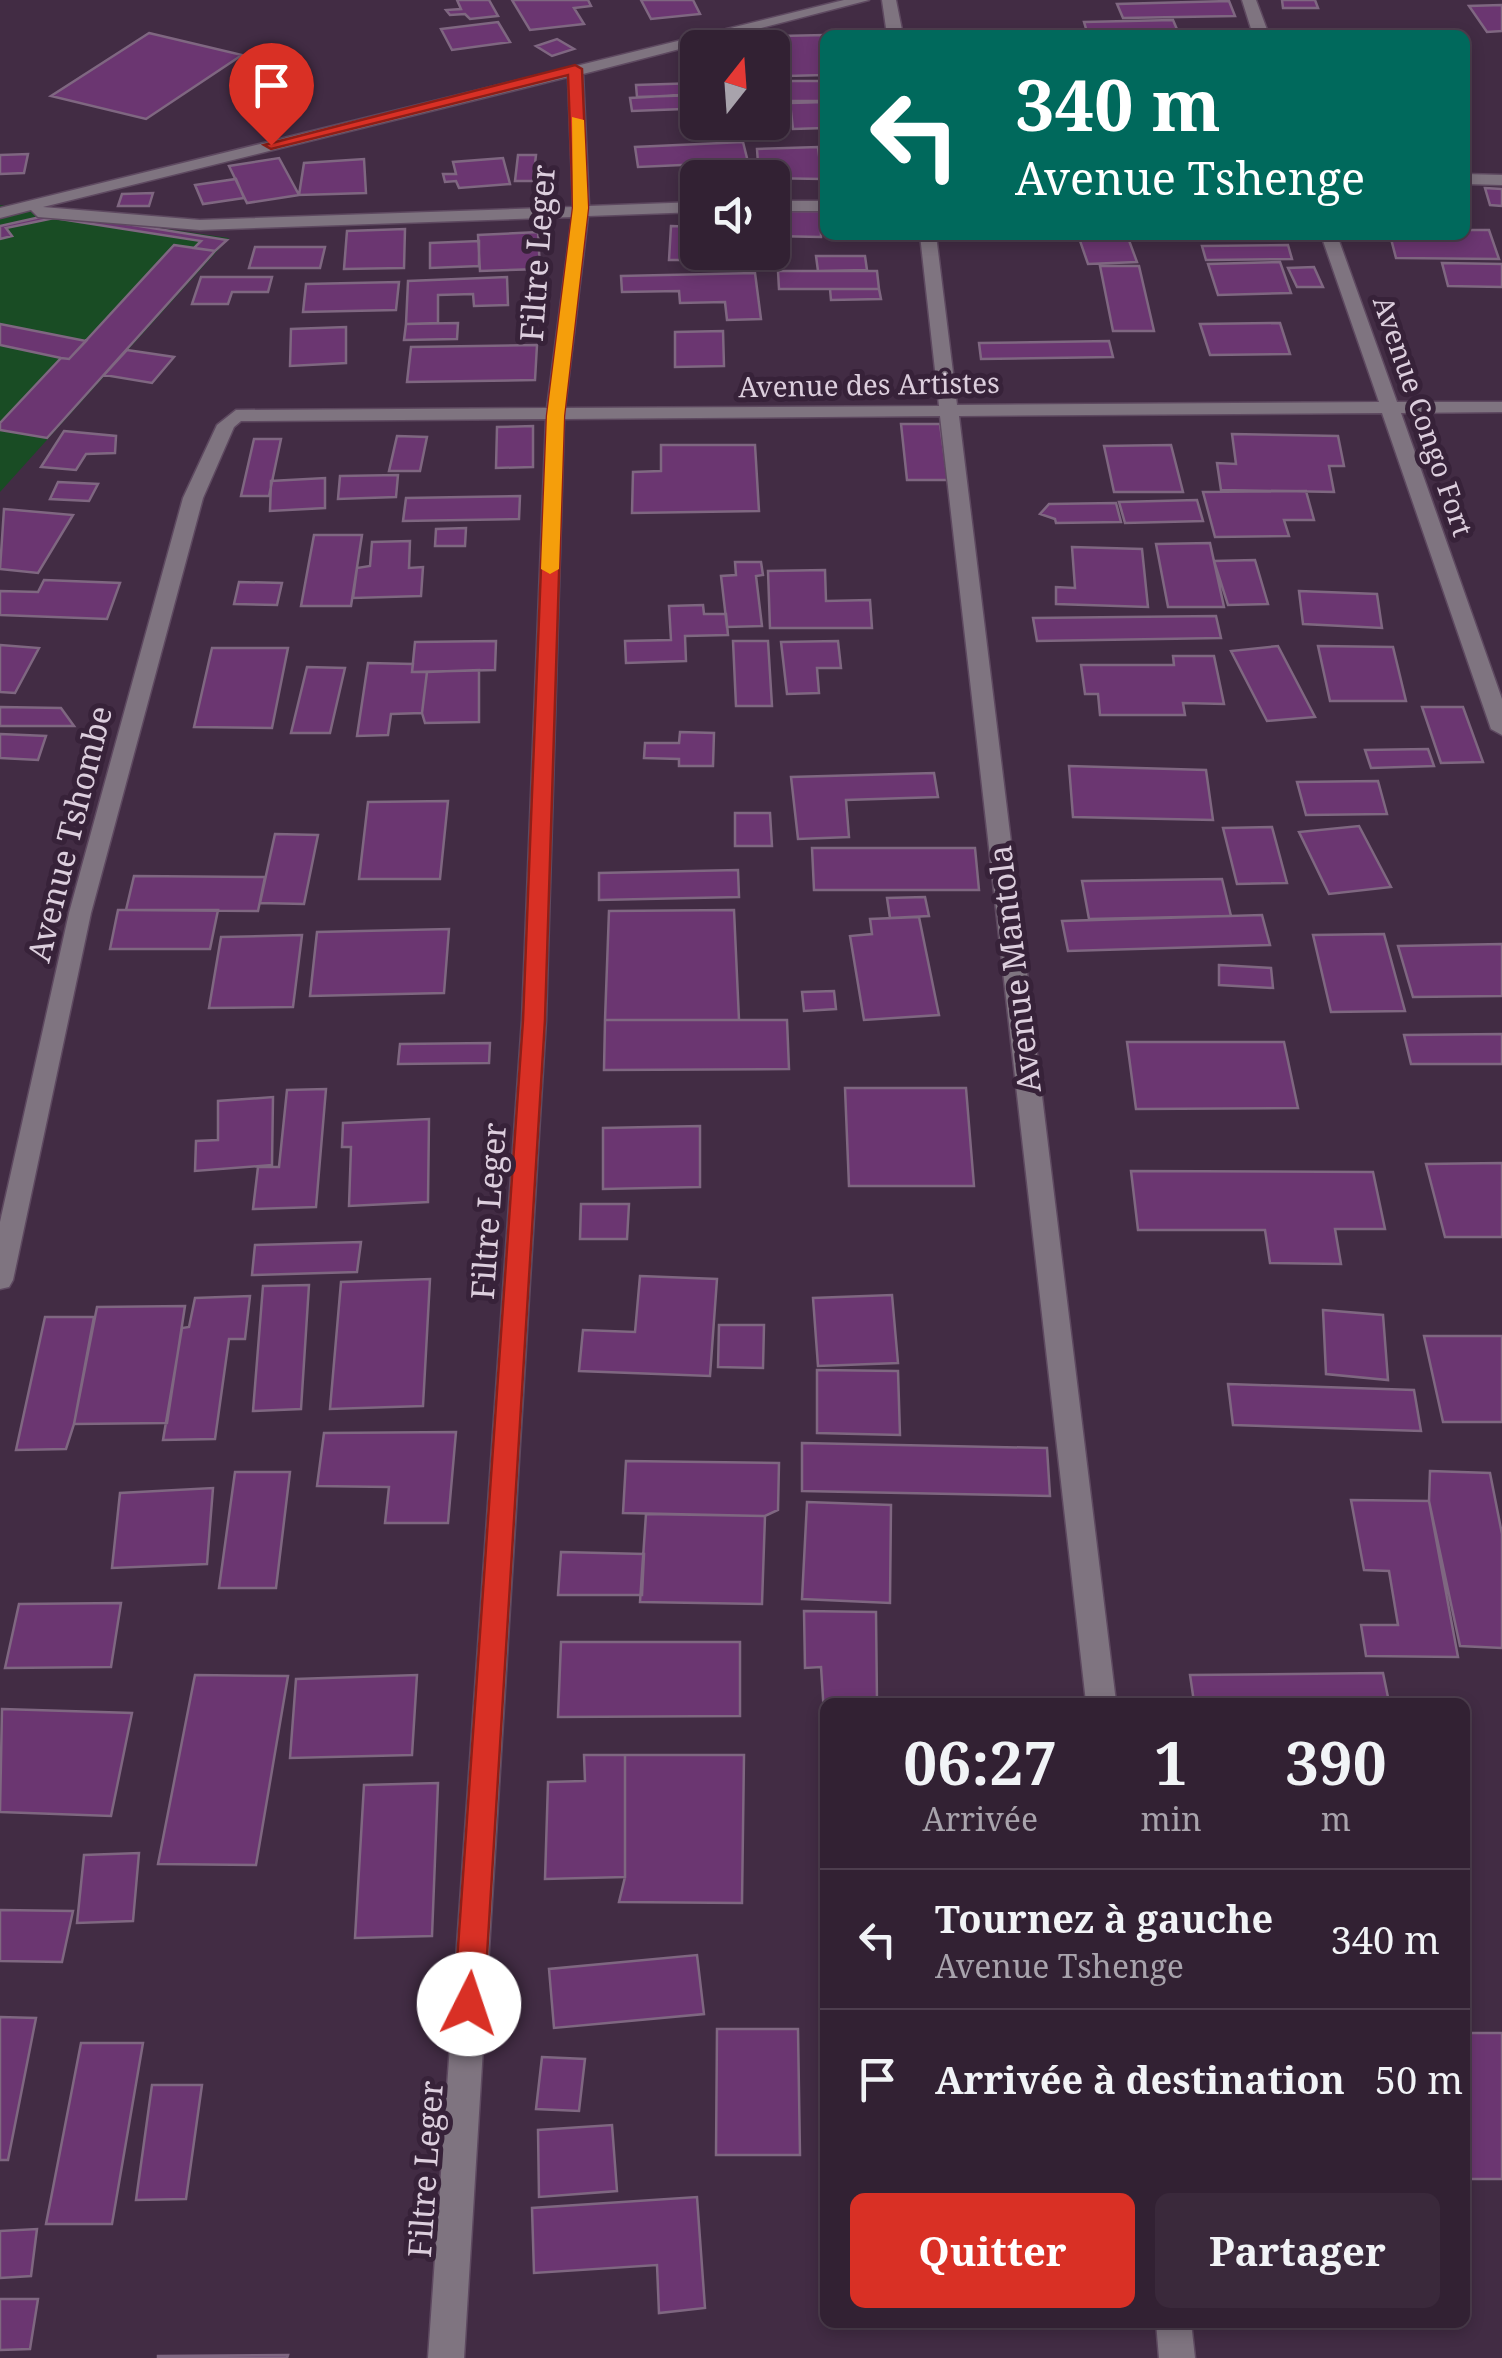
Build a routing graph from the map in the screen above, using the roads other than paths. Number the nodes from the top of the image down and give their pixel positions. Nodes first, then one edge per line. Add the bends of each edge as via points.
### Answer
1 (862, 0) edge
2 (889, 0) edge
3 (1249, 0) edge
4 (894, 30) edge
5 (1259, 30) edge
6 (575, 69) junction
7 (1470, 180) edge
8 (1502, 180) edge
9 (680, 206) edge
10 (790, 206) edge
11 (820, 206) edge
12 (581, 208) junction
13 (3, 212) edge
14 (929, 240) edge
15 (1330, 240) edge
16 (1502, 407) edge
17 (1393, 408) junction
18 (950, 412) junction
19 (236, 416) joint
20 (555, 416) junction
21 (1502, 729) edge
22 (0, 1280) edge
23 (1101, 1698) edge
24 (1174, 2328) edge
25 (446, 2358) edge
26 (1178, 2358) edge

1 - 6 street
2 - 4 street
3 - 5 street
6 - 12 street, Filtre Leger
6 - 13 street
7 - 8 street
9 - 12 street
10 - 11 street
12 - 13 street via 200,225
12 - 20 street, Filtre Leger
14 - 18 street, Avenue Mantola
15 - 17 street, Avenue Congo Fort
16 - 17 street, Avenue des Artistes
17 - 18 street, Avenue des Artistes
17 - 21 street, Avenue Congo Fort
18 - 20 street, Avenue des Artistes
18 - 23 street, Avenue Mantola
19 - 20 street, Avenue des Artistes
19 - 22 street, Avenue Tshombe via 193,498 177,554 80,913
20 - 25 street, Filtre Leger via 534,1020
24 - 26 street

